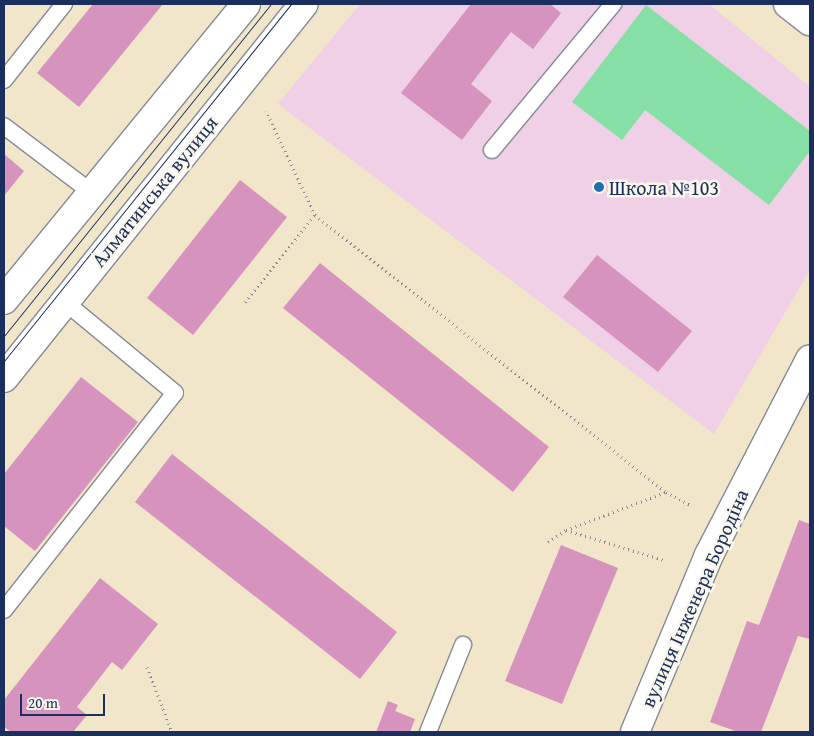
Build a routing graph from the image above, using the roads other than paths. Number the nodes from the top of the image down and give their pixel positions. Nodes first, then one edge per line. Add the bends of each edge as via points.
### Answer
1 (64, 4) edge
2 (246, 4) edge
3 (304, 4) edge
4 (613, 4) edge
5 (788, 4) edge
6 (810, 21) edge
7 (4, 80) edge
8 (4, 126) edge
9 (492, 150) dead end
10 (91, 192) junction
11 (4, 300) edge
12 (65, 302) junction
13 (810, 359) edge
14 (4, 378) edge
15 (4, 610) edge
16 (462, 645) dead end
17 (428, 732) edge
18 (634, 732) edge

1 - 7 lane
2 - 10 street
3 - 12 street, Алматинська вулиця
4 - 9 lane
5 - 6 street
8 - 10 lane
10 - 11 street
12 - 14 street, Алматинська вулиця
12 - 15 lane via 175,393
13 - 18 street, вулиця Інженера Бородіна via 720,532
16 - 17 lane

